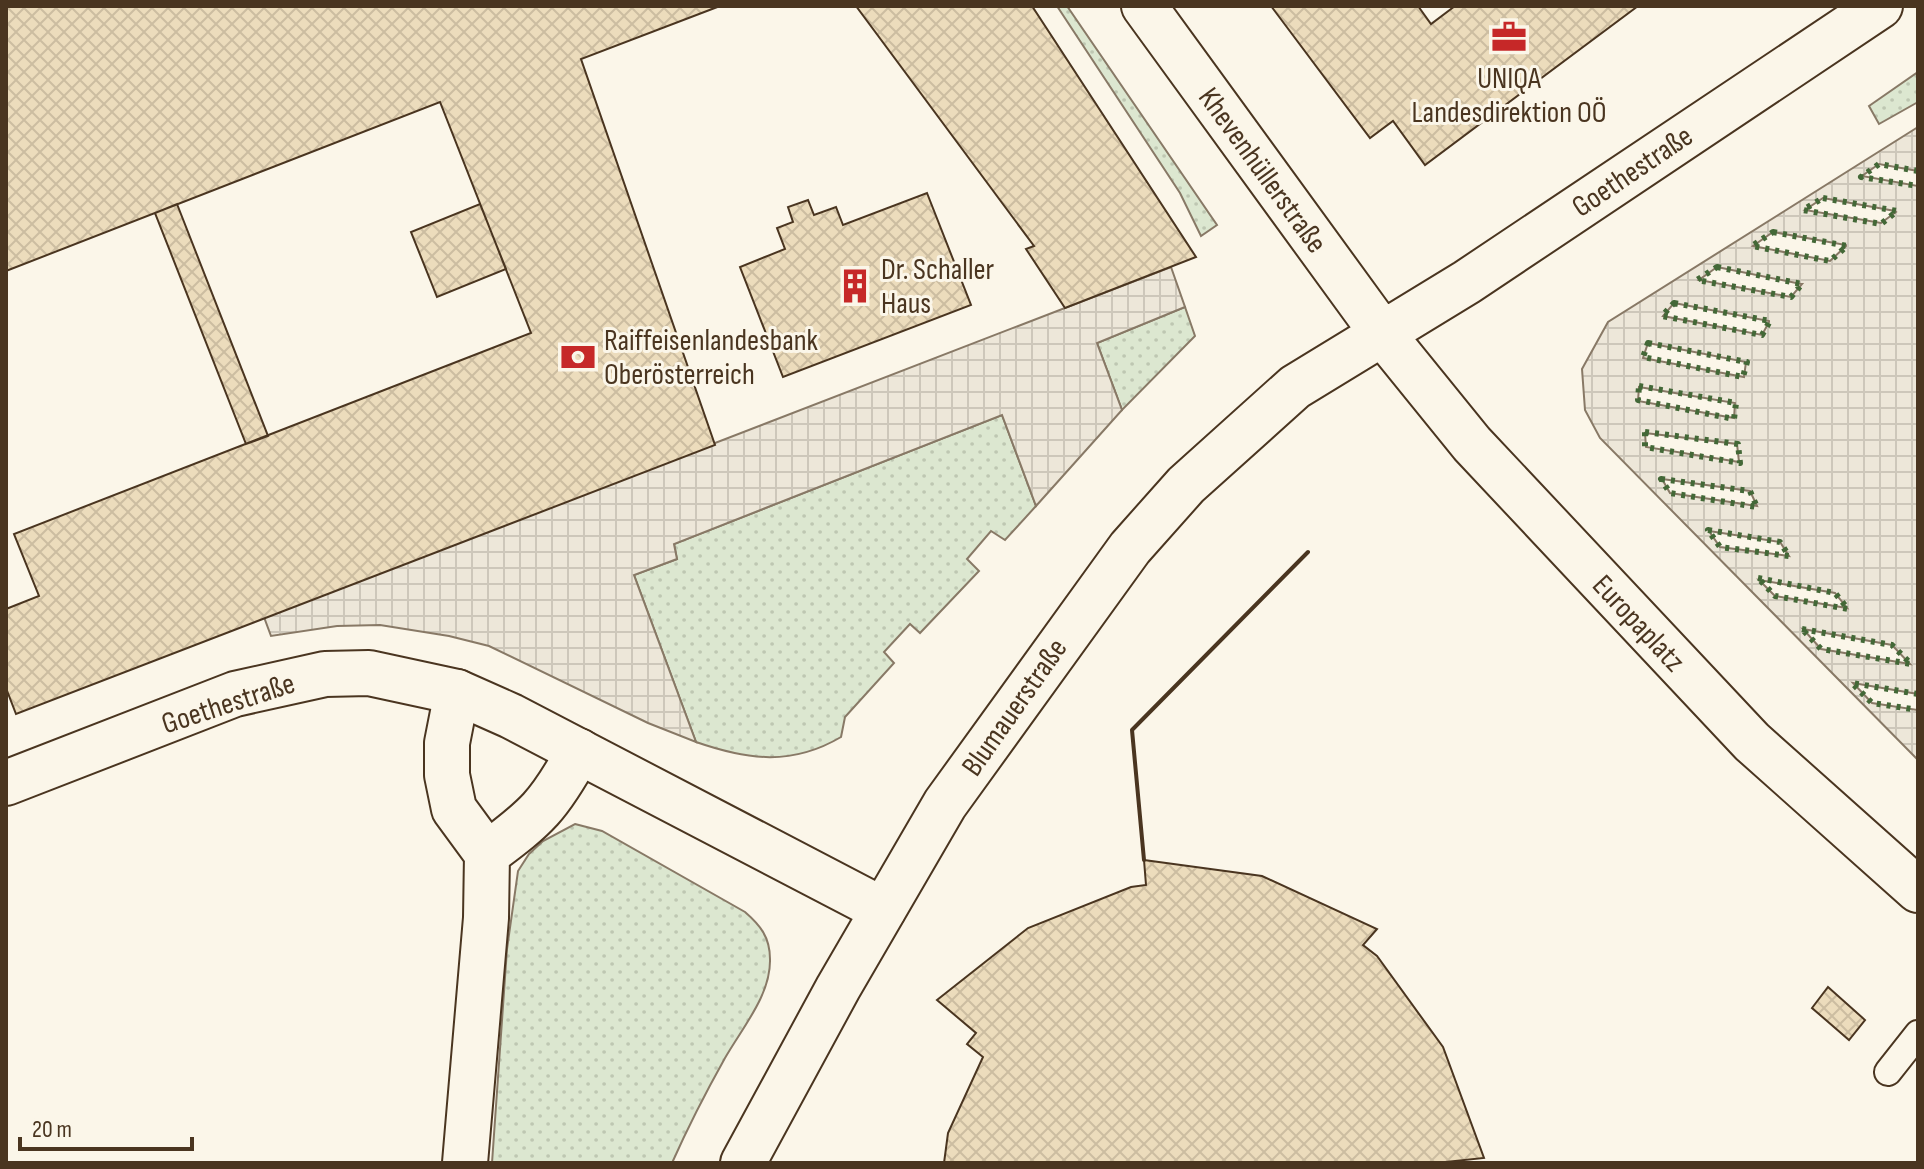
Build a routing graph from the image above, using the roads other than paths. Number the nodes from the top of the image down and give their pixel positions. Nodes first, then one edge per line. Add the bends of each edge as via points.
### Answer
1 (1144, 6) edge
2 (1880, 6) edge
3 (1382, 333) junction
4 (457, 692) junction
5 (579, 751) junction
6 (6, 783) edge
7 (487, 854) junction
8 (1918, 890) edge
9 (883, 910) junction
10 (1918, 1034) edge
11 (1888, 1072) dead end
12 (465, 1163) edge
13 (743, 1163) edge

1 - 3 main road, Khevenhüllerstraße
2 - 3 main road, Goethestraße via 1467,282
3 - 8 main road, Europaplatz via 1472,444 1741,731
3 - 9 main road, Blumauerstraße via 1295,387 1186,485 1130,548 945,804
4 - 5 main road, Goethestraße
4 - 6 main road, Goethestraße via 369,673 278,683 235,694
4 - 7 main road via 447,775 454,809
5 - 7 main road via 536,818
5 - 9 main road, Goethestraße
7 - 12 main road
9 - 13 main road, Blumauerstraße
10 - 11 lane

